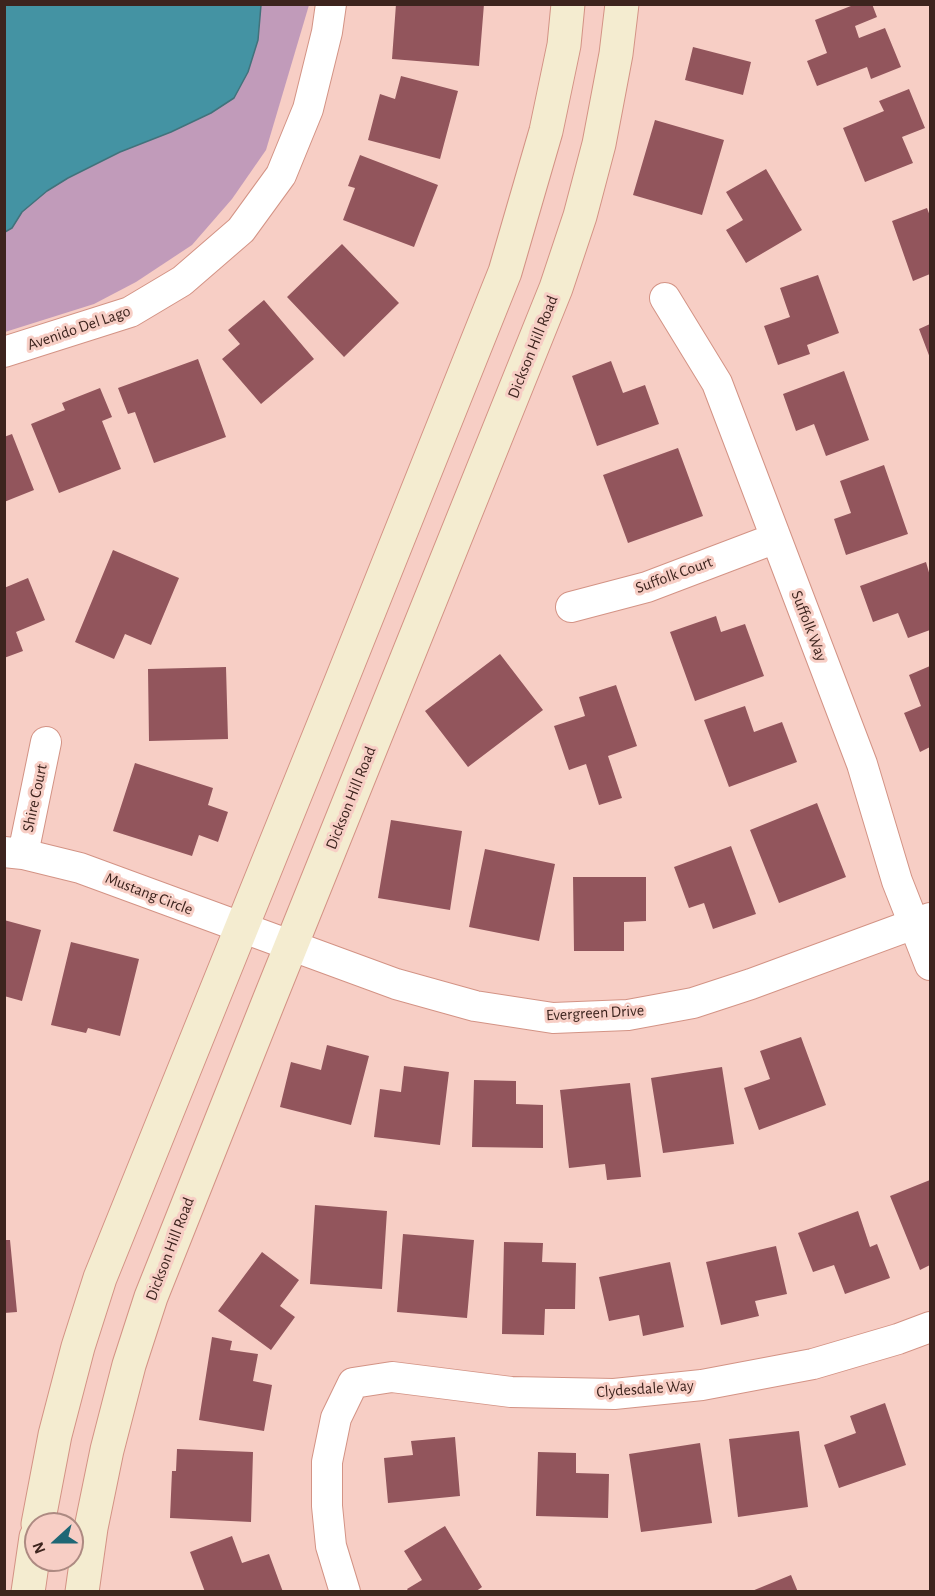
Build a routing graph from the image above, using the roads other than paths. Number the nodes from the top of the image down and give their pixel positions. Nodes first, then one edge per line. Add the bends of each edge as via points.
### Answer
1 (331, 4) edge
2 (568, 4) edge
3 (622, 4) edge
4 (665, 298) dead end
5 (4, 352) edge
6 (776, 538) junction
7 (571, 607) dead end
8 (46, 742) dead end
9 (14, 853) edge
10 (922, 921) edge
11 (241, 928) junction
12 (292, 946) junction
13 (930, 965) edge
14 (930, 1327) edge
15 (40, 1512) edge
16 (31, 1572) edge
17 (28, 1592) edge
18 (82, 1592) edge
19 (345, 1592) edge

1 - 5 street, Avenido Del Lago via 308,109 281,175 241,230 182,281 130,312
2 - 11 street via 564,45 546,131 505,272
3 - 12 street, Dickson Hill Road via 599,144 556,288
4 - 6 street, Suffolk Way via 717,383
6 - 7 street, Suffolk Court via 647,587
6 - 10 street, Suffolk Way via 862,764 894,870
8 - 9 street, Shire Court
9 - 11 street, Mustang Circle via 80,868
10 - 12 street, Evergreen Drive via 693,1003 628,1015 553,1018 475,1006 396,984
10 - 13 street, Suffolk Way
11 - 12 street, Mustang Circle
11 - 15 street via 100,1278 55,1435
12 - 18 street, Dickson Hill Road via 176,1232 129,1365 107,1450
14 - 19 street, Clydesdale Way via 813,1364 702,1385 625,1393 511,1392 392,1377 353,1383 336,1418 327,1462 331,1546
16 - 17 street

